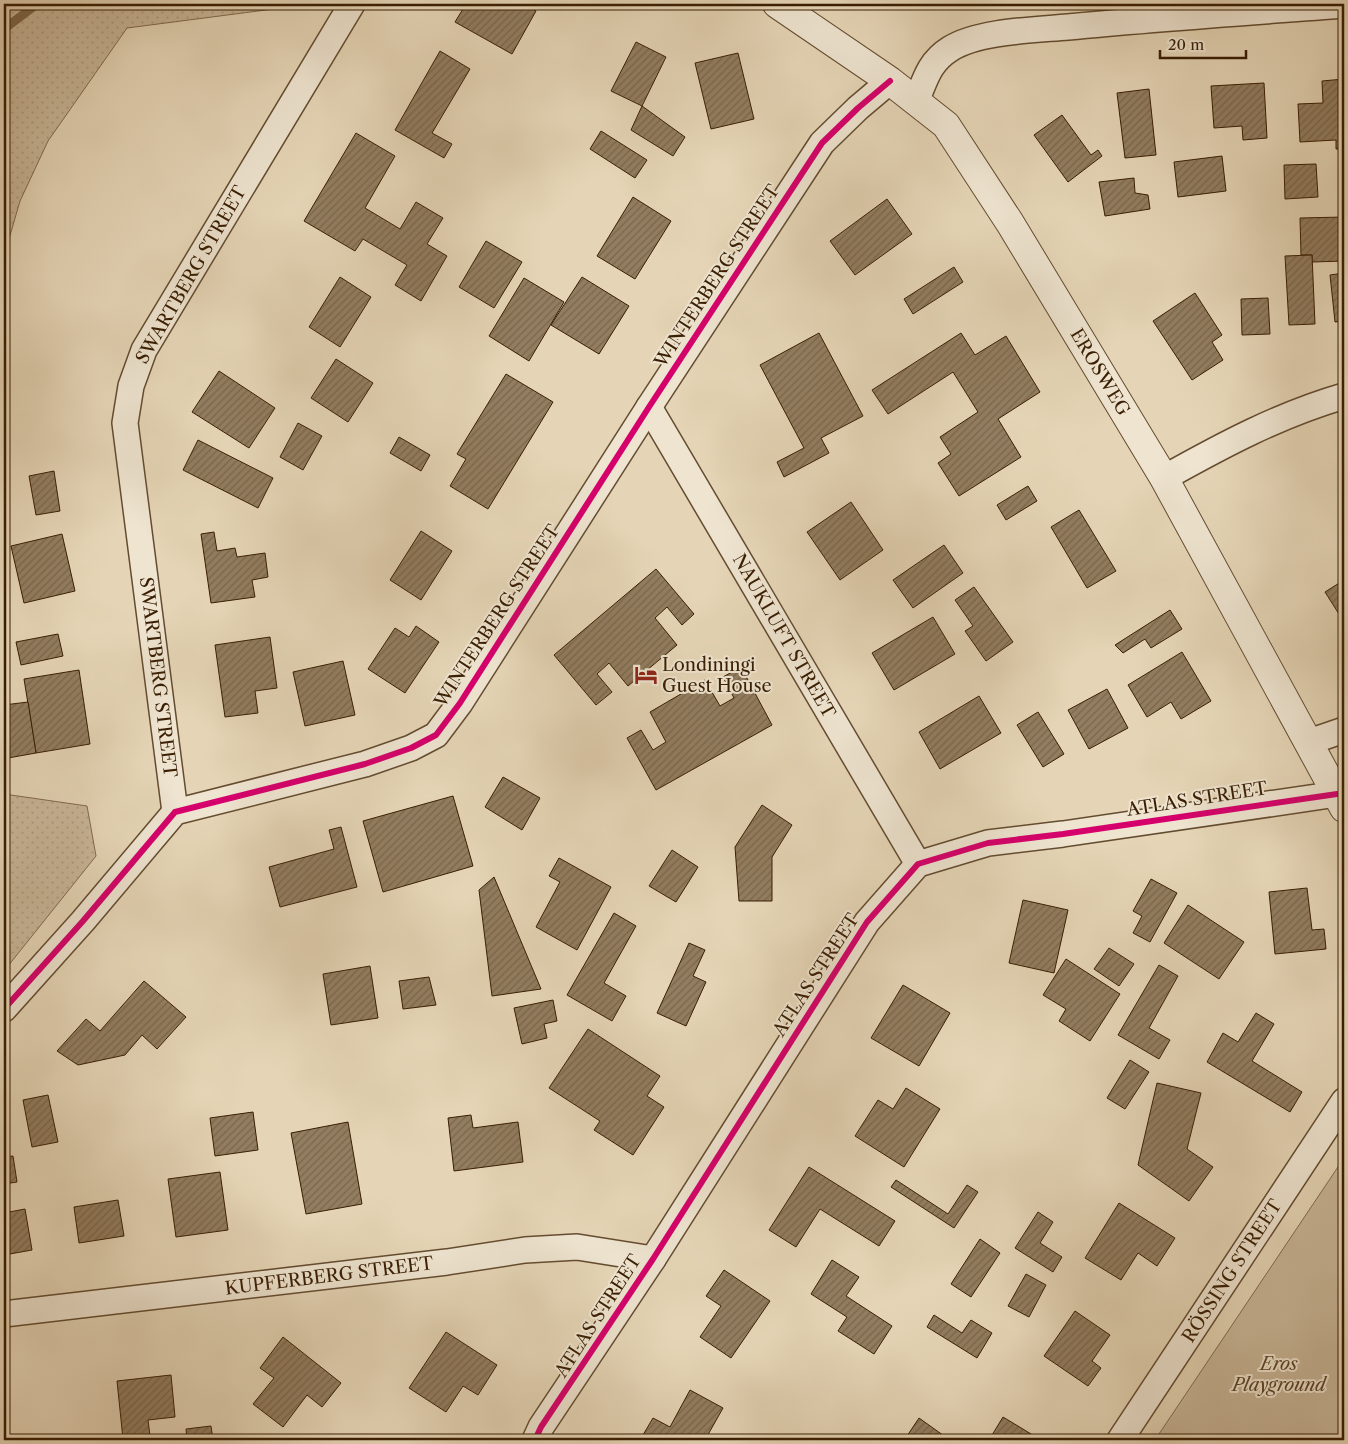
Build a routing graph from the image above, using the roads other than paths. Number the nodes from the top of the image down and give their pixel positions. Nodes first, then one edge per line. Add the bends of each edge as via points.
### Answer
1 (352, 4) edge
2 (777, 4) edge
3 (1344, 5) edge
4 (890, 81) junction
5 (916, 102) junction
6 (1344, 396) edge
7 (649, 407) junction
8 (1164, 478) junction
9 (1344, 730) edge
10 (1309, 742) junction
11 (1340, 801) edge
12 (175, 812) junction
13 (918, 864) junction
14 (4, 1009) edge
15 (1344, 1101) edge
16 (653, 1259) junction
17 (4, 1314) edge
18 (535, 1440) edge
19 (1120, 1440) edge

1 - 12 street, SWARTBERG STREET via 144,350 131,386 125,423
2 - 4 street, EROSWEG
3 - 5 street via 1090,24 985,36 951,48 931,66
4 - 5 street, EROSWEG
4 - 7 street, WINTERBERG STREET via 822,143
5 - 8 street, EROSWEG via 946,125 970,160
6 - 8 street via 1280,417
7 - 12 street, WINTERBERG STREET via 460,703 436,735 411,748 365,764
7 - 13 street, NAUKLUFT STREET
8 - 10 street, EROSWEG
9 - 10 street
10 - 11 street, EROSWEG
11 - 13 street, ATLAS STREET via 988,843
12 - 14 street
13 - 16 street, ATLAS STREET via 867,922
15 - 19 street, RÖSSING STREET
16 - 17 street, KUPFERBERG STREET via 577,1247 525,1250
16 - 18 street, ATLAS STREET

